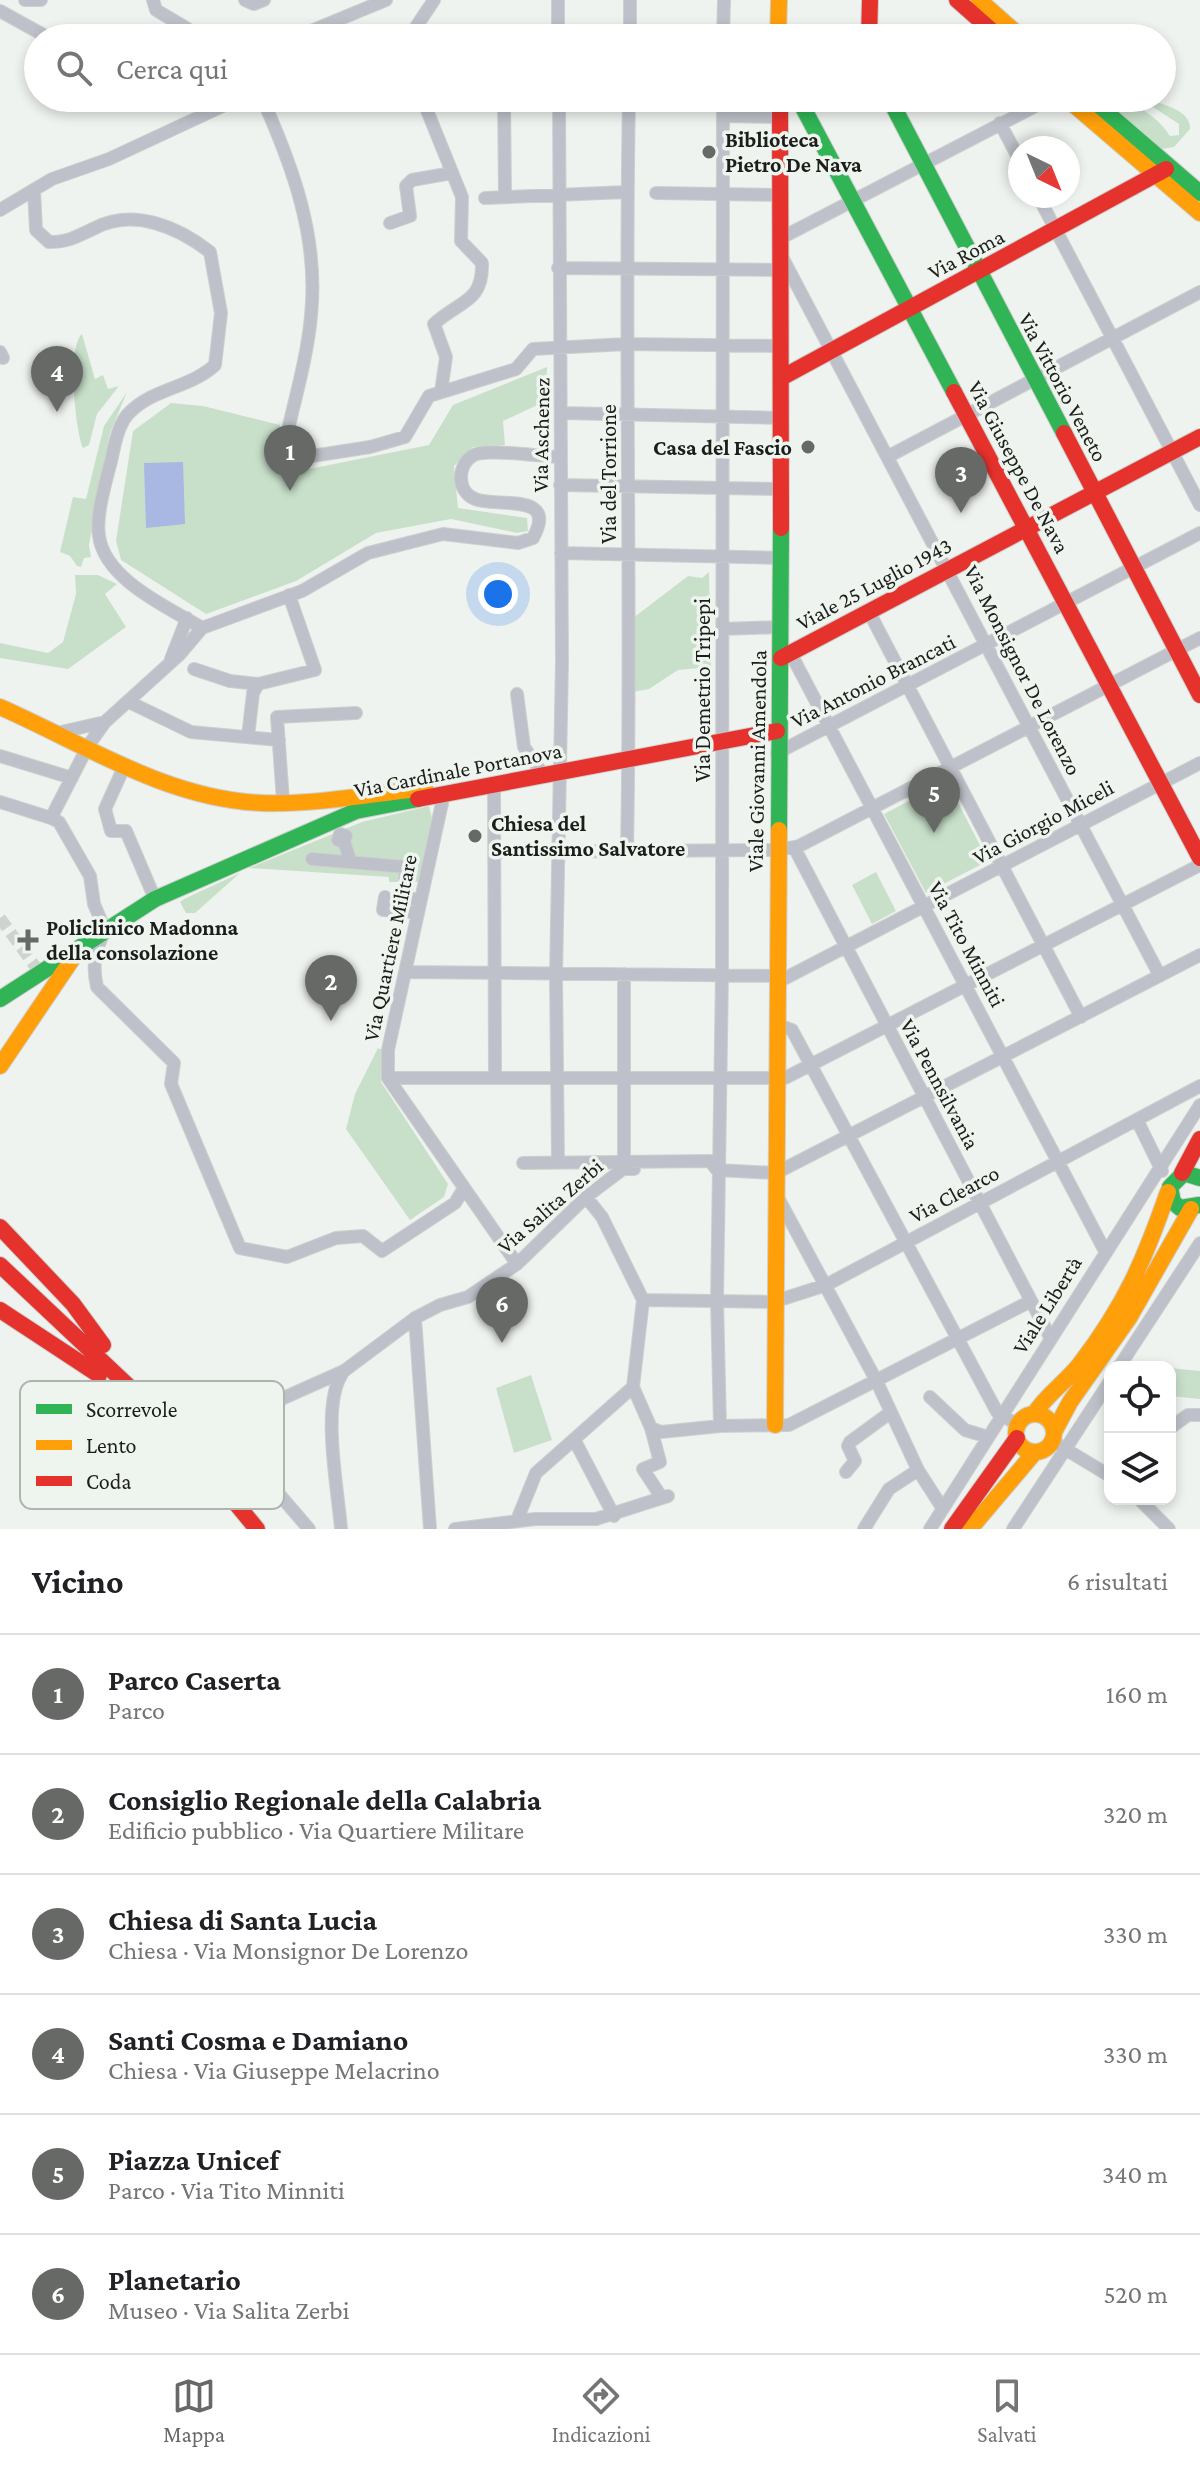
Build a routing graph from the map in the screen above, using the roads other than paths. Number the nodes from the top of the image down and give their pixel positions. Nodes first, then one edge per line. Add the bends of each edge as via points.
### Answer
1 (25, 0) edge
2 (41, 0) edge
3 (153, 0) edge
4 (245, 0) edge
5 (264, 0) edge
6 (386, 0) edge
7 (434, 0) edge
8 (558, 0) edge
9 (630, 0) edge
10 (724, 0) edge
11 (779, 0) edge
12 (870, 0) edge
13 (957, 0) edge
14 (979, 0) edge
15 (0, 11) edge
16 (24, 24) edge
17 (180, 24) edge
18 (335, 24) edge
19 (415, 24) edge
20 (558, 24) edge
21 (630, 24) edge
22 (723, 24) edge
23 (778, 24) edge
24 (869, 24) edge
25 (984, 24) edge
26 (1006, 24) edge
27 (209, 112) edge
28 (268, 112) edge
29 (428, 112) edge
30 (504, 112) edge
31 (559, 112) edge
32 (629, 112) edge
33 (724, 112) edge
34 (780, 112) edge
35 (805, 112) edge
36 (896, 112) edge
37 (1022, 112) edge
38 (1086, 112) edge
39 (1105, 112) edge
40 (724, 116) junction
41 (780, 117) junction
42 (1000, 123) junction
43 (1008, 138) edge
44 (922, 164) junction
45 (1164, 168) junction
46 (452, 173) junction
47 (34, 190) junction
48 (627, 192) junction
49 (560, 193) junction
50 (656, 193) dead end
51 (1200, 193) edge
52 (723, 194) junction
53 (505, 195) junction
54 (781, 195) junction
55 (485, 198) dead end
56 (852, 201) junction
57 (1044, 208) edge
58 (0, 210) edge
59 (1200, 213) edge
60 (390, 223) dead end
61 (1056, 230) junction
62 (781, 254) junction
63 (558, 268) junction
64 (625, 268) junction
65 (723, 270) junction
66 (979, 272) junction
67 (1200, 292) edge
68 (909, 310) junction
69 (1112, 338) junction
70 (627, 344) junction
71 (722, 345) junction
72 (781, 346) junction
73 (562, 347) junction
74 (833, 351) junction
75 (781, 378) junction
76 (1034, 379) junction
77 (441, 392) junction
78 (562, 413) junction
79 (965, 414) junction
80 (629, 415) junction
81 (722, 418) junction
82 (781, 418) junction
83 (1200, 437) edge
84 (1172, 452) junction
85 (889, 456) junction
86 (560, 457) junction
87 (560, 485) junction
88 (629, 486) junction
89 (722, 488) junction
90 (781, 489) junction
91 (1094, 492) junction
92 (1200, 505) edge
93 (1027, 527) junction
94 (1200, 533) edge
95 (561, 553) junction
96 (629, 555) junction
97 (722, 556) junction
98 (781, 558) junction
99 (1133, 568) junction
100 (948, 569) junction
101 (289, 595) junction
102 (1066, 603) junction
103 (869, 612) junction
104 (187, 618) junction
105 (781, 627) junction
106 (202, 628) junction
107 (722, 629) junction
108 (1200, 638) edge
109 (988, 644) junction
110 (1176, 650) junction
111 (786, 656) junction
112 (168, 666) junction
113 (194, 669) dead end
114 (258, 684) junction
115 (1109, 685) junction
116 (909, 686) junction
117 (517, 694) dead end
118 (1200, 695) edge
119 (129, 702) junction
120 (0, 707) edge
121 (356, 713) dead end
122 (105, 722) junction
123 (829, 726) junction
124 (1030, 727) junction
125 (777, 731) junction
126 (61, 732) junction
127 (248, 737) junction
128 (279, 740) junction
129 (721, 743) junction
130 (88, 746) junction
131 (777, 753) junction
132 (0, 756) edge
133 (629, 760) junction
134 (1200, 763) edge
135 (124, 767) junction
136 (950, 768) junction
137 (561, 773) junction
138 (544, 776) junction
139 (72, 778) junction
140 (1161, 784) junction
141 (494, 786) junction
142 (444, 794) junction
143 (344, 795) junction
144 (283, 801) junction
145 (0, 802) edge
146 (872, 808) junction
147 (356, 811) junction
148 (51, 818) junction
149 (1080, 824) junction
150 (344, 842) dead end
151 (627, 849) junction
152 (786, 849) junction
153 (560, 850) junction
154 (723, 851) junction
155 (495, 852) junction
156 (1200, 858) edge
157 (312, 859) dead end
158 (351, 862) junction
159 (1200, 865) edge
160 (1001, 866) junction
161 (385, 897) dead end
162 (155, 899) junction
163 (1124, 905) junction
164 (925, 907) junction
165 (105, 930) junction
166 (81, 945) junction
167 (1043, 946) junction
168 (846, 948) junction
169 (1200, 955) edge
170 (406, 972) junction
171 (40, 973) junction
172 (495, 973) junction
173 (624, 974) junction
174 (722, 974) junction
175 (556, 975) junction
176 (1160, 976) junction
177 (59, 977) junction
178 (776, 979) junction
179 (967, 987) junction
180 (0, 999) edge
181 (1081, 1017) junction
182 (776, 1024) junction
183 (887, 1027) junction
184 (1003, 1057) junction
185 (0, 1066) edge
186 (812, 1067) junction
187 (495, 1076) junction
188 (559, 1076) junction
189 (624, 1077) junction
190 (721, 1077) junction
191 (388, 1078) junction
192 (775, 1080) junction
193 (1200, 1086) edge
194 (926, 1098) junction
195 (1200, 1105) edge
196 (1137, 1120) junction
197 (852, 1136) junction
198 (1200, 1139) edge
199 (624, 1161) junction
200 (1058, 1161) junction
201 (558, 1162) junction
202 (523, 1163) dead end
203 (717, 1170) junction
204 (776, 1173) junction
205 (1182, 1175) edge
206 (463, 1190) junction
207 (775, 1192) junction
208 (586, 1197) junction
209 (980, 1203) junction
210 (1197, 1208) edge
211 (0, 1227) edge
212 (1200, 1243) edge
213 (904, 1244) junction
214 (1106, 1253) junction
215 (517, 1264) junction
216 (0, 1265) edge
217 (0, 1282) edge
218 (826, 1285) junction
219 (643, 1300) junction
220 (717, 1300) junction
221 (1031, 1301) junction
222 (773, 1302) junction
223 (0, 1310) edge
224 (415, 1318) junction
225 (1051, 1339) junction
226 (956, 1340) junction
227 (1123, 1361) edge
228 (344, 1371) junction
229 (106, 1372) junction
230 (876, 1380) junction
231 (114, 1381) edge
232 (117, 1381) edge
233 (633, 1387) junction
234 (1104, 1388) edge
235 (930, 1397) dead end
236 (284, 1398) edge
237 (891, 1412) junction
238 (1034, 1414) junction
239 (1003, 1415) junction
240 (1200, 1415) edge
241 (1176, 1424) edge
242 (775, 1425) junction
243 (720, 1426) junction
244 (651, 1428) junction
245 (1017, 1431) junction
246 (988, 1437) junction
247 (575, 1441) junction
248 (1057, 1441) junction
249 (1035, 1452) junction
250 (918, 1470) junction
251 (846, 1472) dead end
252 (1104, 1472) edge
253 (284, 1500) edge
254 (1145, 1505) edge
255 (226, 1509) edge
256 (240, 1509) edge
257 (943, 1509) junction
258 (614, 1516) junction
259 (517, 1520) junction
260 (243, 1529) edge
261 (257, 1529) edge
262 (309, 1529) edge
263 (341, 1529) edge
264 (430, 1529) edge
265 (455, 1529) edge
266 (864, 1529) edge
267 (930, 1529) edge
268 (952, 1529) edge
269 (970, 1529) edge
270 (1013, 1529) edge
271 (1169, 1529) edge

1 - 2 street
3 - 17 street via 156,10
4 - 5 street
6 - 18 street
7 - 19 street
8 - 20 street
9 - 21 street
10 - 22 street
11 - 23 main road
12 - 24 main road
13 - 25 main road
14 - 26 main road
15 - 16 street
27 - 47 street
28 - 77 street via 296,178 309,258 309,333 284,448 293,459 405,437 429,396
29 - 46 street
30 - 53 street
31 - 49 street, Via Aschenez
32 - 48 street, Via del Torrione
33 - 40 street, Via Demetrio Tripepi
34 - 41 main road, Viale Giovanni Amendola
35 - 56 main road, Via Giuseppe De Nava
36 - 44 main road, Via Vittorio Veneto
37 - 42 street
38 - 45 main road
39 - 45 main road
40 - 41 street
40 - 52 street, Via Demetrio Tripepi
41 - 54 main road, Viale Giovanni Amendola
42 - 43 street
42 - 44 street
44 - 56 street
44 - 66 main road, Via Vittorio Veneto
45 - 51 main road
45 - 59 main road
45 - 61 main road, Via Roma
46 - 60 street via 412,180 406,186 410,216
46 - 77 street via 462,197 461,241 482,263 483,284 434,324 446,357
47 - 58 street
47 - 104 street via 36,230 49,242 71,242 123,218 163,225 210,252 221,313 215,365 196,380 144,399 126,415 105,483 98,535 105,557 121,575
48 - 49 street
48 - 64 street, Via del Torrione
49 - 53 street
49 - 63 street, Via Aschenez
50 - 52 street
52 - 54 street
52 - 65 street, Via Demetrio Tripepi
53 - 55 street
54 - 62 main road, Viale Giovanni Amendola
56 - 62 street
56 - 68 main road, Via Giuseppe De Nava
57 - 61 street
61 - 66 main road, Via Roma
61 - 69 street
62 - 65 street
62 - 72 main road, Viale Giovanni Amendola
62 - 74 street, Via Monsignor De Lorenzo
63 - 64 street
63 - 73 street, Via Aschenez
64 - 65 street
64 - 70 street, Via del Torrione
65 - 71 street, Via Demetrio Tripepi
66 - 68 main road, Via Roma
66 - 76 main road, Via Vittorio Veneto
67 - 69 street
68 - 74 main road, Via Roma
68 - 79 main road, Via Giuseppe De Nava
69 - 76 street
69 - 84 street
70 - 71 street
70 - 73 street
70 - 80 street, Via del Torrione
71 - 72 street
71 - 81 street, Via Demetrio Tripepi
72 - 75 main road, Viale Giovanni Amendola
73 - 77 street via 533,349 516,369
73 - 78 street, Via Aschenez
74 - 75 main road, Via Roma
74 - 85 street, Via Monsignor De Lorenzo
75 - 82 main road, Viale Giovanni Amendola
76 - 79 street
76 - 91 main road, Via Vittorio Veneto
78 - 80 street
78 - 86 street, Via Aschenez
79 - 85 street
79 - 93 main road, Via Giuseppe De Nava
80 - 81 street
80 - 88 street, Via del Torrione
81 - 82 street
81 - 89 street, Via Demetrio Tripepi
82 - 90 main road, Viale Giovanni Amendola
83 - 84 main road, Viale 25 Luglio 1943
84 - 91 main road, Viale 25 Luglio 1943
84 - 92 street
85 - 100 street, Via Monsignor De Lorenzo
86 - 87 street, Via Aschenez
86 - 101 street via 477,453 464,463 463,488 475,499 526,504 538,515 540,526 533,538 518,543 443,534 368,553
87 - 88 street
87 - 95 street, Via Aschenez
88 - 89 street
88 - 96 street, Via del Torrione
89 - 90 street
89 - 97 street, Via Demetrio Tripepi
90 - 98 main road, Viale Giovanni Amendola
91 - 93 main road, Viale 25 Luglio 1943
91 - 99 main road, Via Vittorio Veneto
93 - 100 main road, Viale 25 Luglio 1943
93 - 102 main road, Via Giuseppe De Nava
94 - 99 street, Via Antonio Brancati
95 - 96 street
95 - 137 street, Via Aschenez
96 - 97 street
96 - 133 street, Via del Torrione
97 - 98 street
97 - 107 street, Via Demetrio Tripepi
98 - 105 main road, Viale Giovanni Amendola
99 - 102 street, Via Antonio Brancati
99 - 110 main road, Via Vittorio Veneto
100 - 103 main road, Viale 25 Luglio 1943
100 - 109 street, Via Monsignor De Lorenzo
101 - 106 street
101 - 114 street via 315,670
102 - 109 street, Via Antonio Brancati
102 - 115 main road, Via Giuseppe De Nava
103 - 111 main road, Viale 25 Luglio 1943
103 - 116 street
104 - 106 street
104 - 112 street
105 - 107 street
105 - 111 main road, Viale Giovanni Amendola
106 - 112 street
107 - 129 street, Via Demetrio Tripepi
108 - 110 street
109 - 116 street, Via Antonio Brancati
109 - 124 street, Via Monsignor De Lorenzo
110 - 115 street
110 - 118 main road, Via Vittorio Veneto
111 - 123 street, Via Tito Minniti
111 - 125 main road, Viale Giovanni Amendola
112 - 119 street
113 - 114 street
114 - 127 street
115 - 124 street
115 - 140 main road, Via Giuseppe De Nava
116 - 123 street, Via Antonio Brancati
116 - 136 street
117 - 138 street via 524,747
119 - 122 street
119 - 127 street via 191,732
120 - 126 main road
121 - 128 street via 277,717
122 - 126 street
122 - 130 street
123 - 131 street, Via Antonio Brancati
123 - 146 street, Via Tito Minniti
124 - 136 street
124 - 149 street, Via Monsignor De Lorenzo
125 - 129 main road, Via Cardinale Portanova
125 - 131 main road, Viale Giovanni Amendola
126 - 130 main road
127 - 128 street
128 - 144 street
129 - 133 main road, Via Cardinale Portanova
129 - 154 street, Via Demetrio Tripepi
130 - 135 main road
130 - 139 street
131 - 152 main road, Viale Giovanni Amendola
132 - 139 street
133 - 137 main road, Via Cardinale Portanova
133 - 151 street, Via del Torrione
134 - 140 street, Via Giorgio Miceli
135 - 144 main road via 227,798
135 - 162 street via 105,809 111,831 126,831
136 - 146 street
136 - 160 street
137 - 138 main road, Via Cardinale Portanova
137 - 153 street, Via Aschenez
138 - 141 main road, Via Cardinale Portanova
139 - 148 street
140 - 149 street, Via Giorgio Miceli
140 - 156 main road, Via Giuseppe De Nava
141 - 142 main road, Via Cardinale Portanova
141 - 155 street
142 - 143 main road via 436,787
142 - 147 main road, Via Cardinale Portanova
142 - 170 street, Via Quartiere Militare
143 - 144 main road
143 - 147 main road
145 - 148 street
146 - 152 street
146 - 164 street, Via Tito Minniti
147 - 162 main road, Via Cardinale Portanova
148 - 165 street via 59,822 90,876
149 - 160 street, Via Giorgio Miceli
149 - 163 street, Via Monsignor De Lorenzo
150 - 158 street
151 - 153 street
151 - 154 street
152 - 154 street
152 - 168 street, Via Pennsilvania
152 - 178 main road, Viale Giovanni Amendola
153 - 155 street
153 - 175 street, Via Aschenez
154 - 174 street, Via Demetrio Tripepi
155 - 172 street
157 - 158 street
158 - 161 street via 406,867 403,898 413,906 383,910
159 - 163 street
160 - 164 street, Via Giorgio Miceli
160 - 167 street
162 - 165 main road, Via Cardinale Portanova
163 - 167 street
163 - 176 street, Via Monsignor De Lorenzo
164 - 168 street, Via Giorgio Miceli
164 - 179 street, Via Tito Minniti
165 - 166 main road, Via Cardinale Portanova
165 - 206 street via 96,947 97,987 174,1063 171,1084 240,1248 287,1257 336,1238 363,1236 382,1251 455,1203
166 - 171 main road, Via Cardinale Portanova
166 - 177 main road
167 - 179 street
167 - 181 street
168 - 178 street, Via Giorgio Miceli
168 - 183 street, Via Pennsilvania
169 - 176 street
170 - 172 street
170 - 191 street, Via Quartiere Militare via 388,1050
171 - 177 main road via 51,971
171 - 180 main road, Via Cardinale Portanova
172 - 175 street
172 - 187 street
173 - 174 street
173 - 175 street
173 - 189 street
174 - 178 street
174 - 190 street, Via Demetrio Tripepi
175 - 188 street, Via Aschenez
176 - 181 street
177 - 185 main road
178 - 182 main road, Viale Giovanni Amendola
179 - 183 street
179 - 184 street, Via Tito Minniti
181 - 184 street
182 - 186 street via 792,1030
182 - 192 main road, Viale Giovanni Amendola
183 - 186 street
183 - 194 street, Via Pennsilvania
184 - 194 street
184 - 200 street, Via Tito Minniti
186 - 192 street
186 - 197 street
187 - 188 street
187 - 191 street
188 - 189 street
188 - 201 street, Via Aschenez
189 - 190 street
189 - 199 street
190 - 192 street
190 - 203 street, Via Demetrio Tripepi
191 - 206 street
192 - 204 main road, Viale Giovanni Amendola
193 - 196 street, Via Clearco
194 - 197 street
194 - 209 street, Via Pennsilvania
195 - 205 street, Viale Libertà
196 - 200 street, Via Clearco
196 - 205 street
197 - 204 street
197 - 213 street
198 - 205 main road, Viale Libertà
199 - 201 street
199 - 203 street via 710,1161
200 - 209 street, Via Clearco
200 - 214 street, Via Tito Minniti
201 - 202 street
203 - 204 street
203 - 208 street, Via Salita Zerbi via 623,1169
203 - 220 street, Via Demetrio Tripepi
204 - 207 main road, Viale Giovanni Amendola
205 - 210 main road via 1176,1206
205 - 214 street, Viale Libertà
205 - 238 main road, Viale Libertà via 1116,1316
206 - 215 street
207 - 218 street
207 - 222 main road, Viale Giovanni Amendola
208 - 215 street, Via Salita Zerbi
208 - 219 street via 602,1217
209 - 213 street, Via Clearco
209 - 221 street, Via Pennsilvania
210 - 248 main road via 1170,1239 1129,1318 1066,1403
211 - 229 main road via 73,1304 103,1345
212 - 227 street
213 - 218 street, Via Clearco
213 - 226 street
214 - 225 street, Viale Libertà
215 - 224 street, Via Salita Zerbi via 468,1297
216 - 229 main road
217 - 229 main road
218 - 222 street, Via Clearco
218 - 230 street
219 - 220 street, Via Clearco
219 - 233 street
220 - 222 street, Via Clearco
220 - 243 street, Via Demetrio Tripepi
221 - 225 street, Via Pennsilvania
221 - 226 street
222 - 242 main road, Viale Giovanni Amendola
223 - 229 main road via 26,1321 79,1364
224 - 228 street, Via Salita Zerbi
224 - 264 street
225 - 239 street, Viale Libertà
226 - 230 street
226 - 239 street
228 - 236 street, Via Salita Zerbi
228 - 263 street via 334,1386 333,1429
229 - 231 main road
229 - 232 main road
230 - 237 street
230 - 242 street via 789,1425
233 - 244 street
233 - 247 street
234 - 248 street
235 - 246 street via 965,1430
237 - 250 street
237 - 251 street via 850,1442 855,1461
238 - 245 main road, Viale Libertà
238 - 248 main road via 1045,1417
239 - 245 street
239 - 246 street, Viale Libertà
240 - 241 street via 1188,1415
242 - 243 street
243 - 244 street via 661,1432
244 - 258 street via 660,1462 643,1469 665,1497
245 - 249 main road via 1023,1448
245 - 268 main road, Viale Libertà
246 - 257 street, Viale Libertà
247 - 258 street
247 - 259 street via 536,1473
248 - 249 main road
248 - 252 street
248 - 270 street
249 - 269 main road
250 - 257 street
250 - 266 street via 889,1489
253 - 262 street, Via Salita Zerbi
254 - 271 street
255 - 260 main road
256 - 261 main road
257 - 267 street, Viale Libertà
258 - 259 street
259 - 265 street

